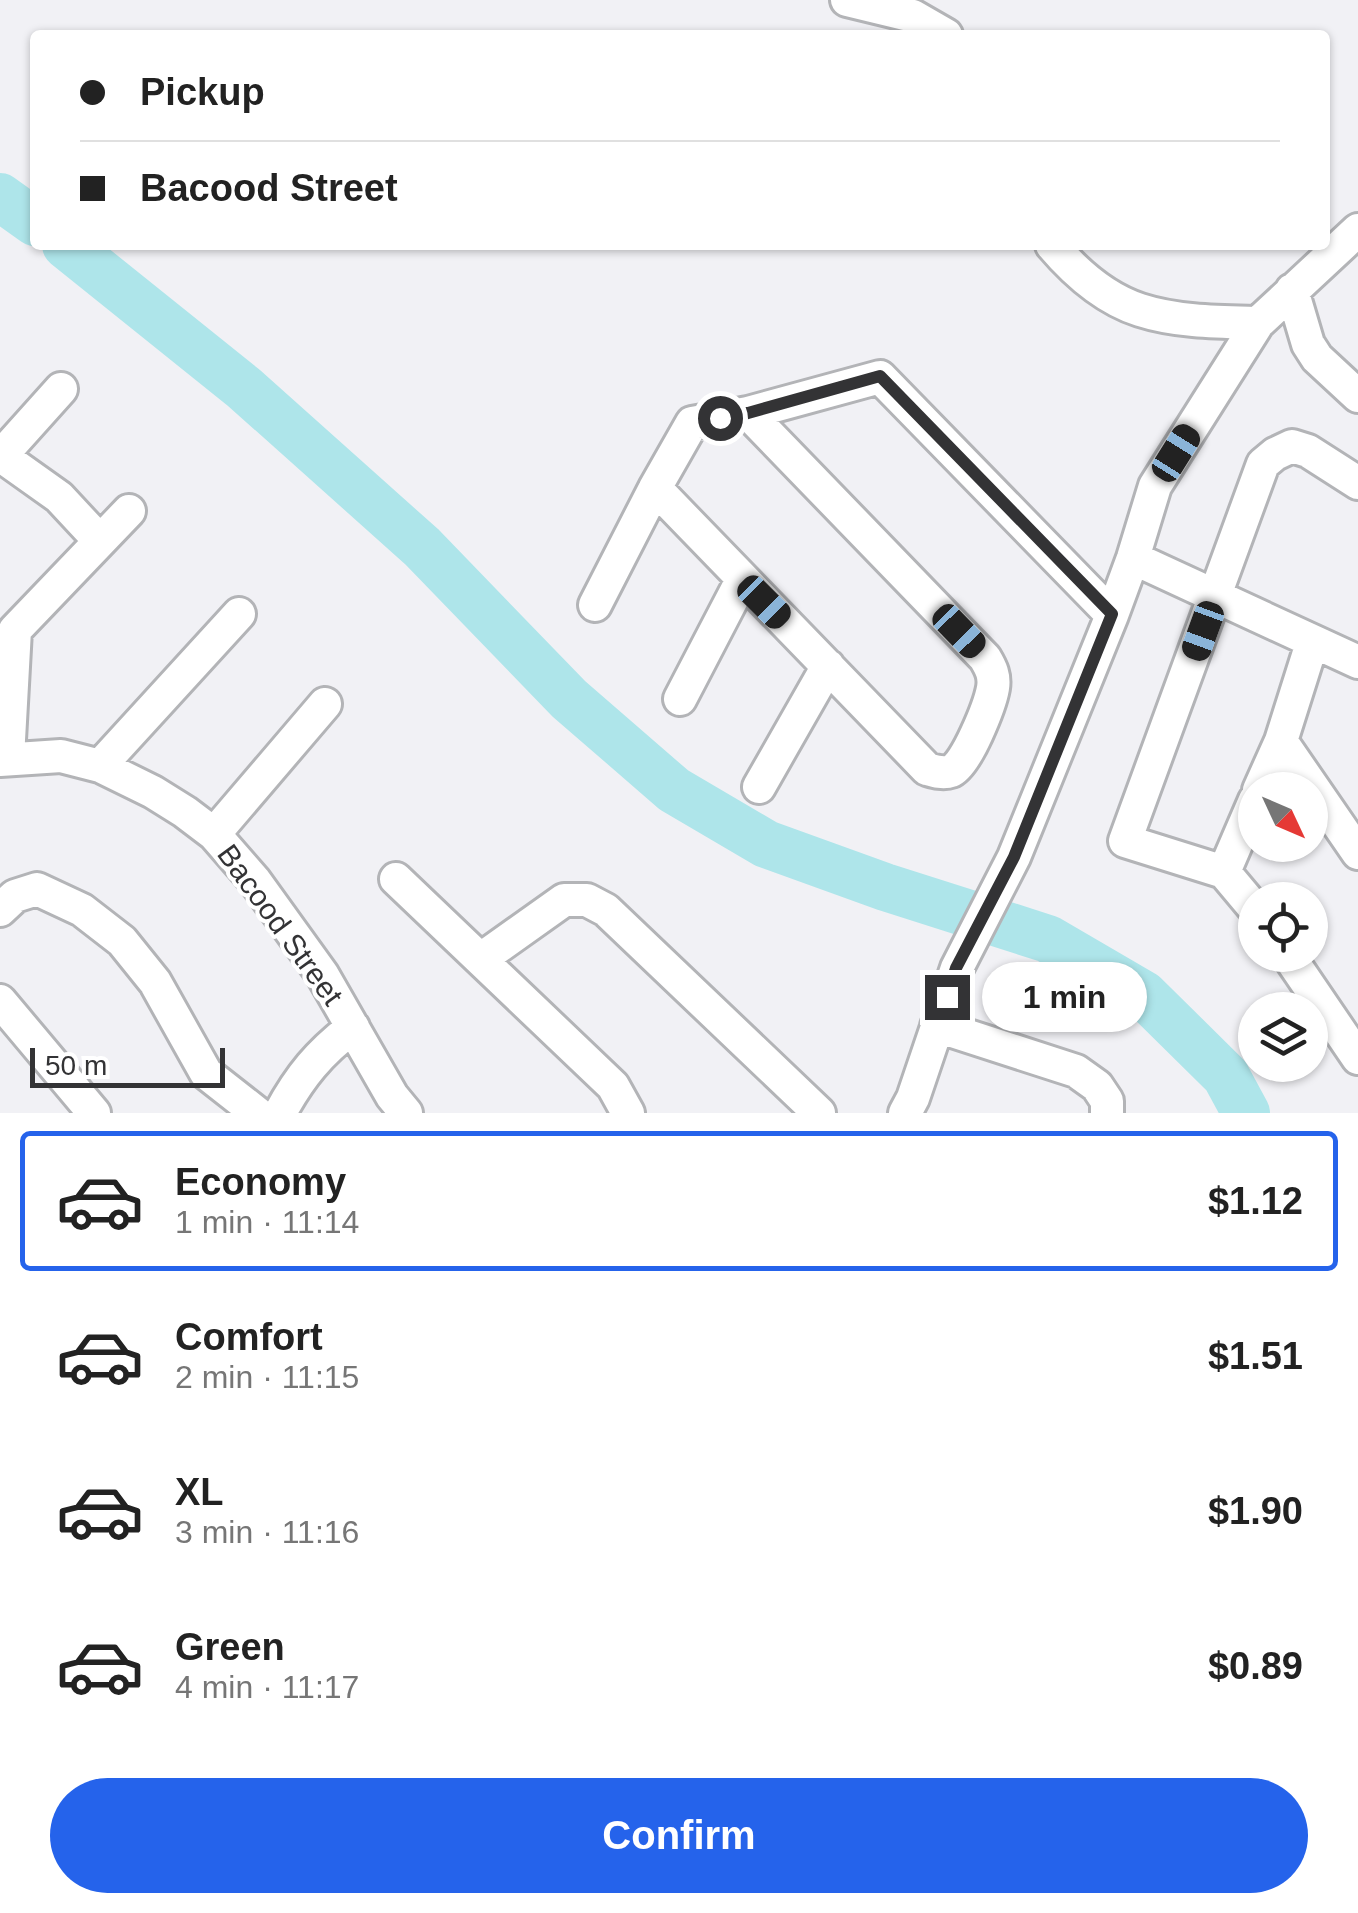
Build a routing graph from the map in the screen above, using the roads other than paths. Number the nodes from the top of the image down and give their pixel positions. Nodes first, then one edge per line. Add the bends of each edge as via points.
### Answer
1 (847, 0) edge
2 (937, 30) edge
3 (1358, 230) edge
4 (1056, 250) edge
5 (1292, 290) junction
6 (1258, 322) junction
7 (61, 389) dead end
8 (1358, 396) edge
9 (748, 413) junction
10 (0, 456) edge
11 (1358, 482) edge
12 (655, 488) junction
13 (129, 511) dead end
14 (100, 541) junction
15 (1133, 558) junction
16 (742, 580) junction
17 (1216, 596) junction
18 (595, 606) dead end
19 (239, 614) dead end
20 (1112, 614) junction
21 (1312, 643) junction
22 (1358, 662) edge
23 (828, 666) junction
24 (680, 699) dead end
25 (325, 704) dead end
26 (1280, 741) junction
27 (4, 759) edge
28 (100, 766) junction
29 (1267, 772) edge
30 (759, 787) dead end
31 (214, 834) junction
32 (1238, 839) edge
33 (1358, 853) edge
34 (1224, 872) junction
35 (396, 879) dead end
36 (1238, 889) edge
37 (0, 910) edge
38 (481, 959) junction
39 (1300, 972) edge
40 (0, 1001) edge
41 (937, 1026) junction
42 (352, 1027) junction
43 (1358, 1058) edge
44 (94, 1113) edge
45 (257, 1113) edge
46 (280, 1113) edge
47 (406, 1113) edge
48 (628, 1113) edge
49 (819, 1113) edge
50 (904, 1113) edge
51 (1107, 1113) edge

1 - 2 street via 913,16
3 - 5 street
4 - 6 street via 1074,270 1140,310
5 - 6 street
5 - 8 street via 1308,344
6 - 15 street via 1155,486
7 - 10 street
9 - 12 street via 692,423
9 - 20 street via 880,376
9 - 23 street via 986,658 993,689 966,759 938,772 927,769
10 - 14 street via 58,497
11 - 17 street via 1308,451 1292,446 1275,454 1263,464
12 - 16 street
12 - 18 street
13 - 14 street
14 - 27 street via 14,630
15 - 17 street
15 - 20 street
16 - 23 street
16 - 24 street
17 - 21 street
17 - 34 street via 1124,841
19 - 28 street
20 - 41 street via 1014,857 956,968
21 - 22 street
21 - 26 street
23 - 30 street
25 - 31 street
26 - 29 street
26 - 33 street
27 - 28 street, Bacood Street via 61,756
28 - 31 street, Bacood Street
31 - 42 street, Bacood Street via 322,974
32 - 34 street
34 - 36 street
35 - 38 street
37 - 45 street via 37,889 82,910 122,941 206,1073
38 - 48 street via 613,1086
38 - 49 street via 564,900 587,900 606,910
39 - 43 street
40 - 44 street
41 - 50 street
41 - 51 street via 1076,1071 1097,1086
42 - 46 street via 324,1049
42 - 47 street, Bacood Street

